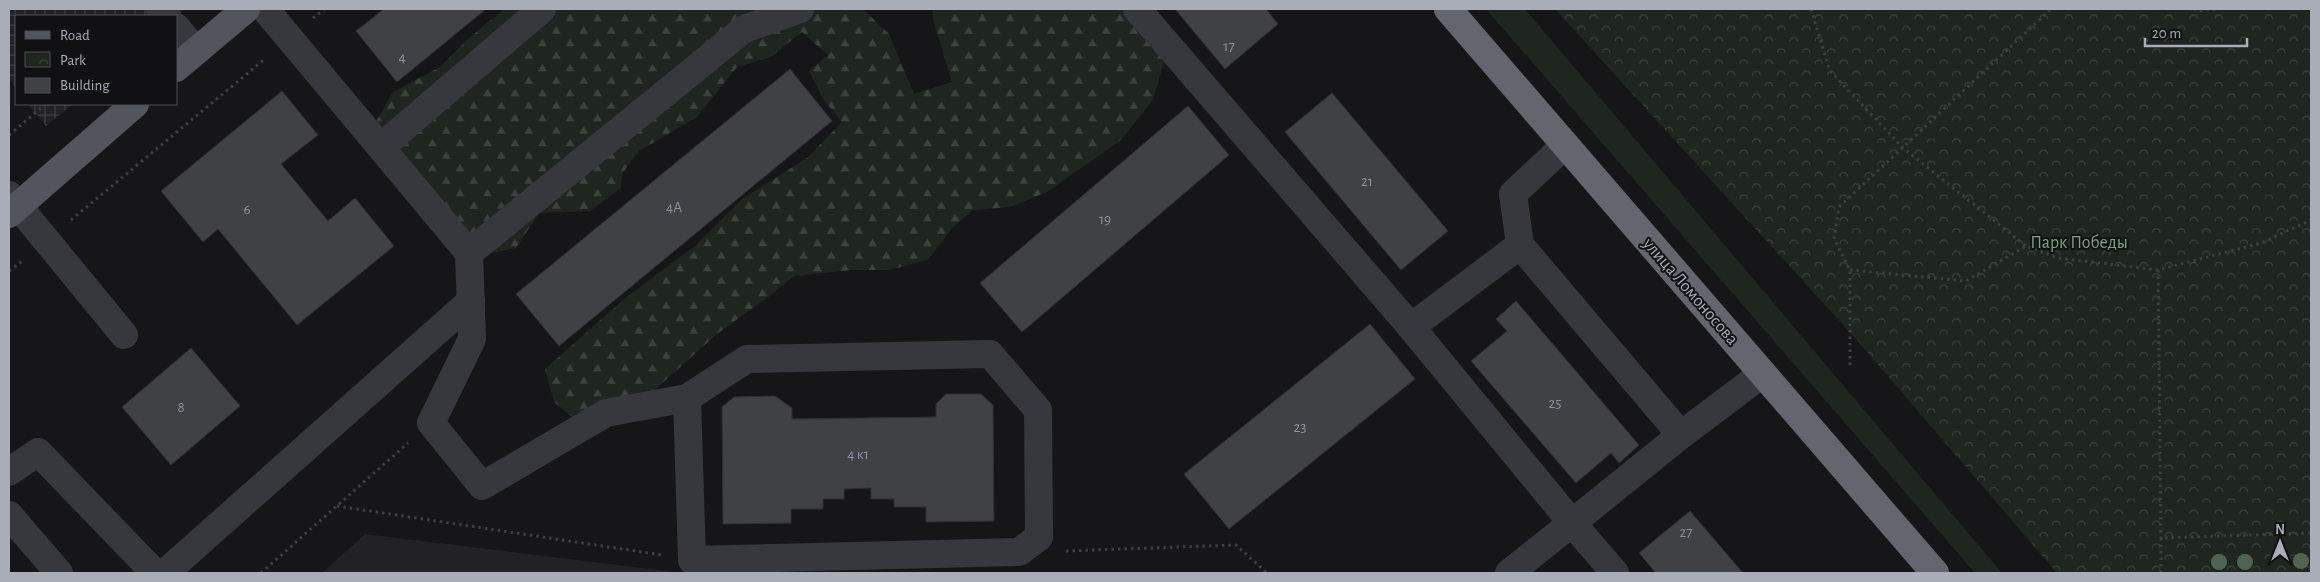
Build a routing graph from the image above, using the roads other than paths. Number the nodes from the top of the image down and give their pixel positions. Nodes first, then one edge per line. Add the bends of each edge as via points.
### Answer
1 (246, 9) edge
2 (265, 9) edge
3 (542, 9) edge
4 (800, 9) edge
5 (1137, 9) edge
6 (1448, 9) edge
7 (178, 34) edge
8 (186, 59) edge
9 (134, 105) edge
10 (1566, 145) junction
11 (380, 147) junction
12 (12, 205) edge
13 (1520, 245) junction
14 (469, 253) junction
15 (471, 301) junction
16 (1411, 327) junction
17 (124, 335) dead end
18 (1762, 374) junction
19 (687, 398) junction
20 (1681, 435) junction
21 (9, 472) edge
22 (9, 515) edge
23 (1572, 523) junction
24 (59, 573) edge
25 (155, 573) edge
26 (166, 573) edge
27 (1509, 573) edge
28 (1615, 573) edge
29 (1935, 573) edge

1 - 8 main road
2 - 11 lane
3 - 11 lane
4 - 14 lane via 744,29
5 - 16 lane
6 - 10 highway, улица Ломоносова
7 - 8 lane
9 - 12 main road
10 - 13 lane via 1513,194
10 - 18 highway, улица Ломоносова
11 - 14 lane
12 - 17 lane
13 - 16 lane
13 - 20 lane
14 - 15 lane
15 - 19 lane via 472,339 431,423 482,486 606,413
15 - 26 lane
16 - 23 lane
18 - 20 lane
18 - 29 highway, улица Ломоносова
19 - 19 lane via 692,560 1019,552 1039,537 1038,410 990,354 747,359
20 - 23 lane
21 - 25 lane via 38,452
22 - 24 lane
23 - 27 lane
23 - 28 lane

